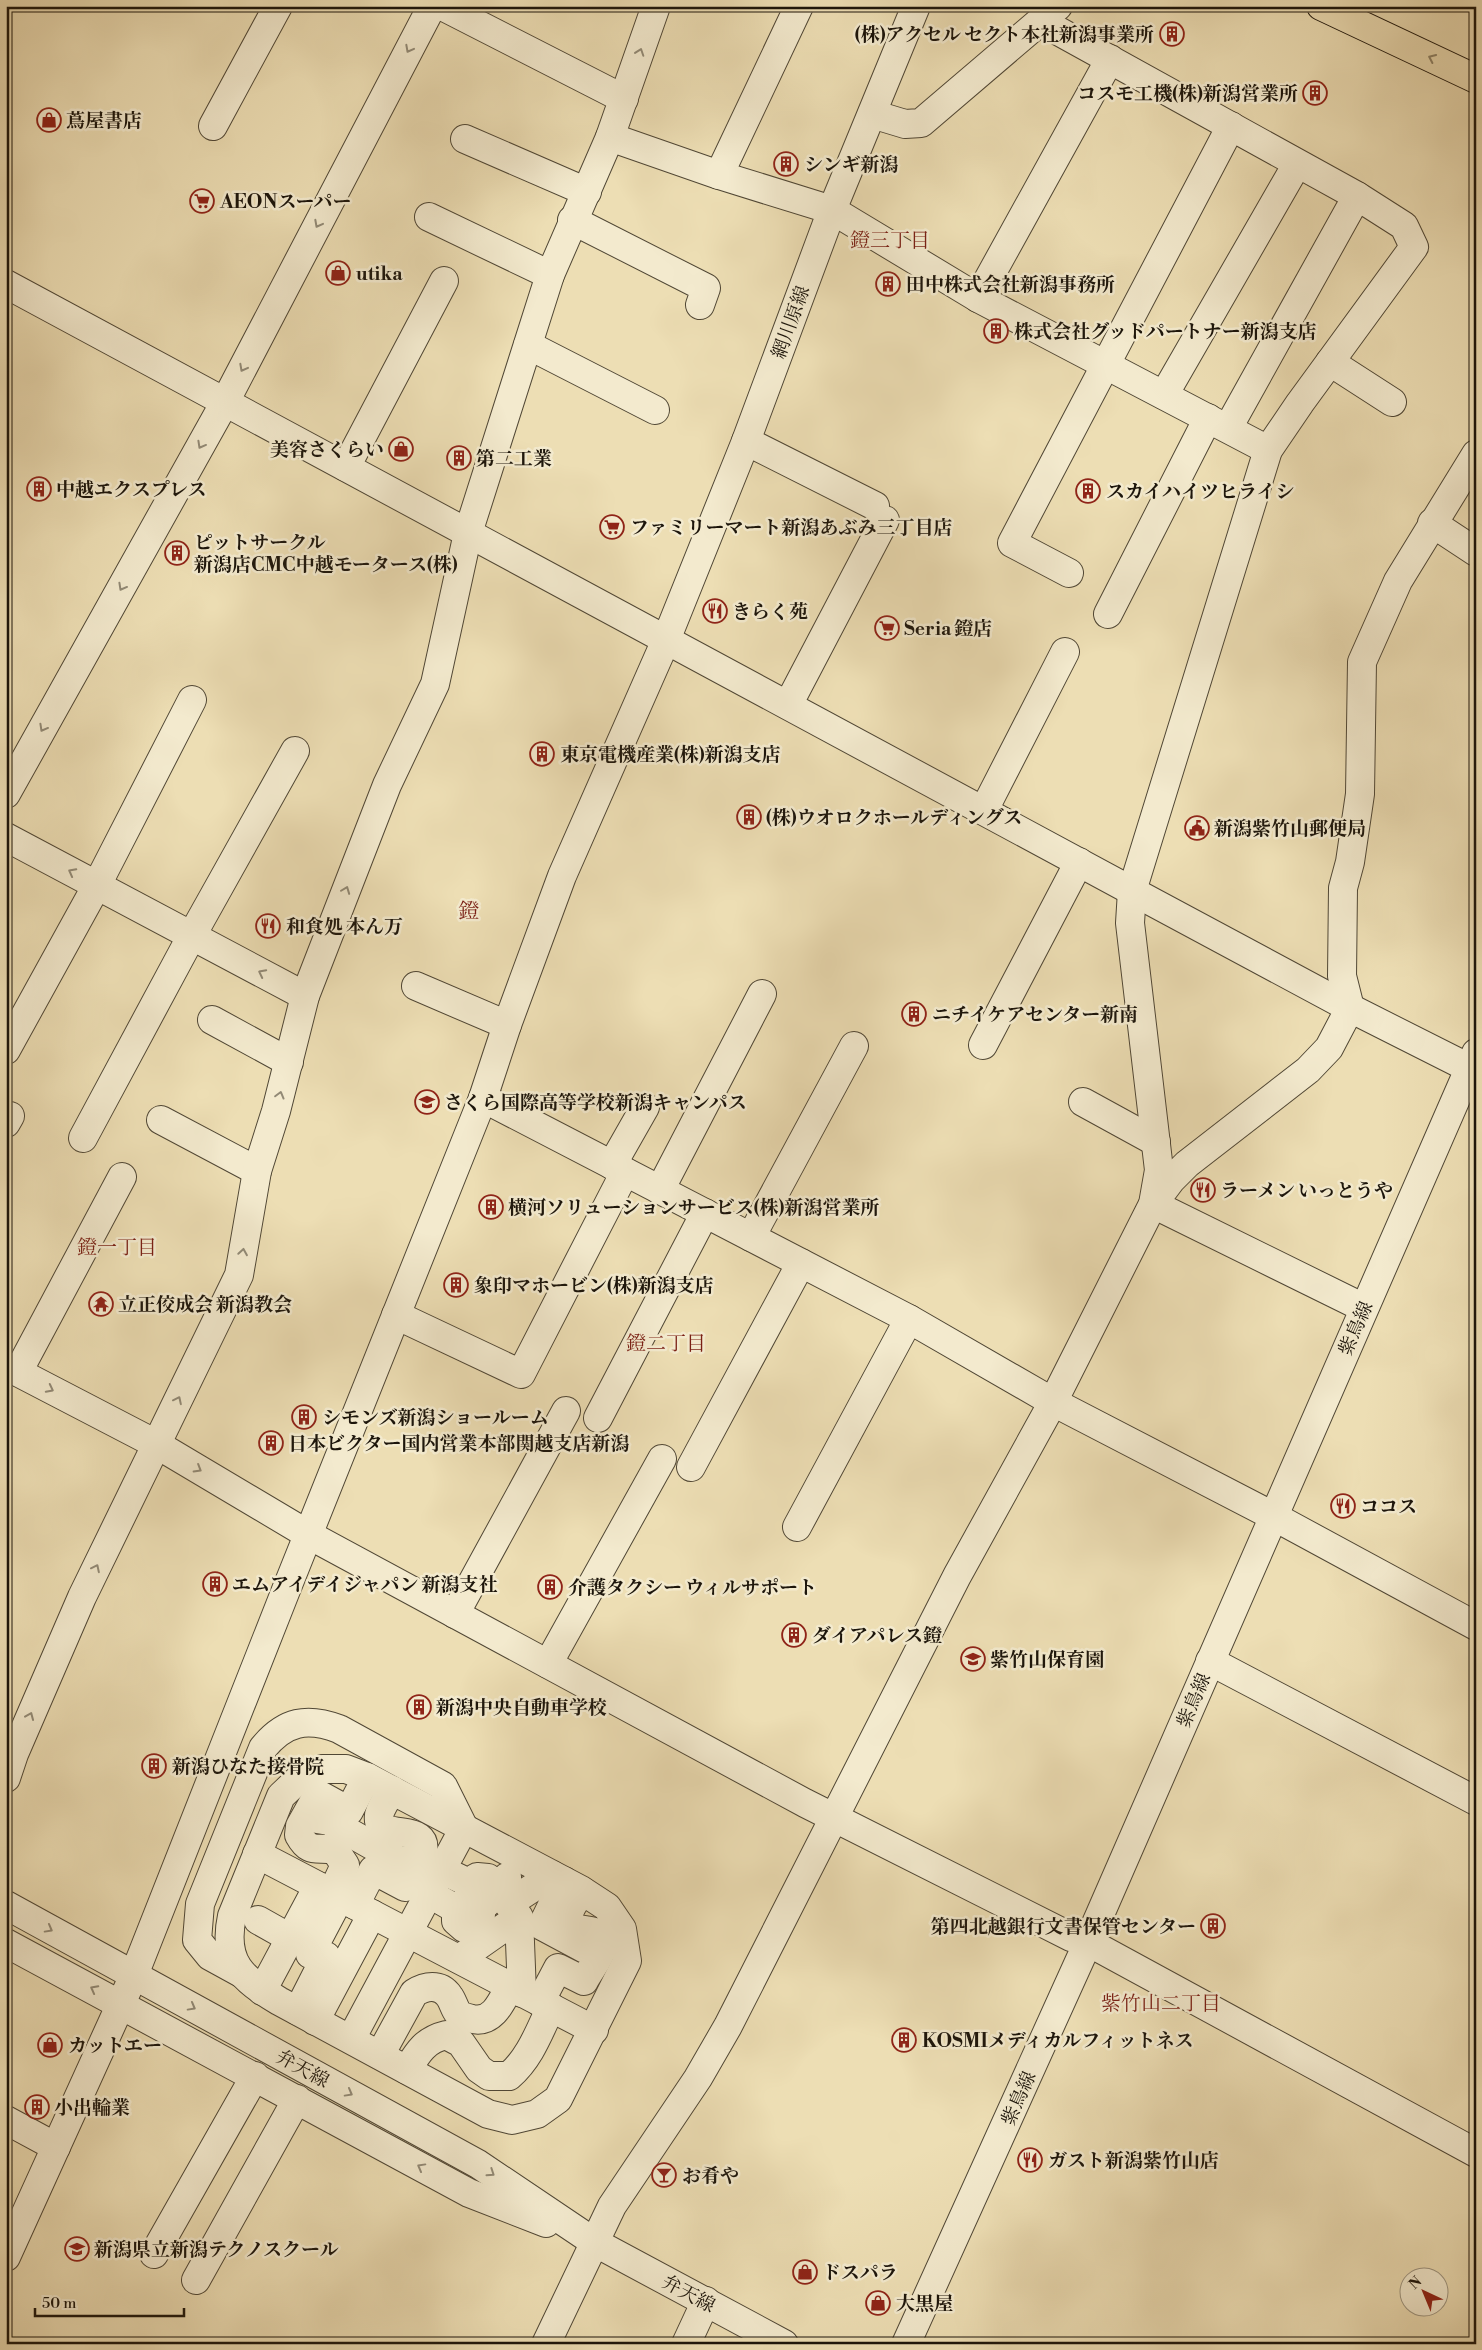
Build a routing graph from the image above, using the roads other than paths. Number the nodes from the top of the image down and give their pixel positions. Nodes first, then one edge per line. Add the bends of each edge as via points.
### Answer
1 (278, 6) edge
2 (432, 6) edge
3 (442, 6) edge
4 (656, 6) edge
5 (799, 6) edge
6 (916, 6) edge
7 (1321, 6) edge
8 (1050, 14) edge
9 (1110, 60) junction
10 (1476, 79) edge
11 (624, 98) junction
12 (872, 114) junction
13 (213, 126) dead end
14 (1231, 126) junction
15 (610, 136) junction
16 (465, 139) dead end
17 (1297, 164) junction
18 (719, 175) junction
19 (587, 192) junction
20 (1357, 196) junction
21 (832, 210) junction
22 (430, 217) dead end
23 (572, 220) junction
24 (550, 275) junction
25 (444, 281) dead end
26 (6, 284) edge
27 (978, 298) junction
28 (700, 305) dead end
29 (528, 345) junction
30 (1330, 362) junction
31 (1106, 364) junction
32 (1164, 395) junction
33 (225, 402) junction
34 (1392, 402) dead end
35 (655, 410) dead end
36 (1218, 423) junction
37 (746, 441) junction
38 (1268, 450) junction
39 (1476, 454) edge
40 (346, 467) junction
41 (1432, 523) junction
42 (468, 533) junction
43 (1476, 552) edge
44 (1069, 573) dead end
45 (1108, 614) dead end
46 (666, 640) junction
47 (1066, 652) dead end
48 (192, 700) dead end
49 (788, 705) junction
50 (295, 751) dead end
51 (6, 794) edge
52 (984, 810) junction
53 (6, 837) edge
54 (1079, 862) junction
55 (97, 885) junction
56 (1132, 891) junction
57 (190, 937) junction
58 (416, 986) dead end
59 (762, 994) dead end
60 (305, 996) junction
61 (1350, 1008) junction
62 (212, 1020) dead end
63 (507, 1025) junction
64 (983, 1045) dead end
65 (854, 1046) dead end
66 (6, 1050) edge
67 (1472, 1061) edge
68 (289, 1062) junction
69 (483, 1098) junction
70 (1083, 1102) dead end
71 (1466, 1104) edge
72 (645, 1107) dead end
73 (161, 1120) dead end
74 (83, 1138) dead end
75 (1156, 1142) junction
76 (618, 1168) junction
77 (256, 1170) junction
78 (122, 1177) dead end
79 (660, 1190) junction
80 (1153, 1204) junction
81 (705, 1213) junction
82 (751, 1237) junction
83 (801, 1263) junction
84 (1364, 1308) junction
85 (396, 1315) junction
86 (909, 1319) junction
87 (12, 1369) edge
88 (1053, 1402) junction
89 (566, 1411) dead end
90 (598, 1418) dead end
91 (156, 1444) junction
92 (662, 1459) dead end
93 (691, 1467) dead end
94 (1273, 1516) junction
95 (798, 1527) dead end
96 (309, 1535) junction
97 (455, 1614) junction
98 (1476, 1626) edge
99 (1210, 1660) junction
100 (548, 1664) junction
101 (229, 1735) junction
102 (263, 1748) junction
103 (367, 1777) junction
104 (6, 1778) edge
105 (392, 1790) junction
106 (279, 1801) junction
107 (1476, 1801) edge
108 (305, 1816) junction
109 (835, 1818) junction
110 (464, 1828) junction
111 (506, 1851) junction
112 (257, 1854) junction
113 (432, 1876) junction
114 (566, 1882) junction
115 (466, 1898) dead end
116 (343, 1899) junction
117 (6, 1905) edge
118 (258, 1920) dead end
119 (409, 1933) junction
120 (1088, 1942) junction
121 (6, 1943) edge
122 (314, 1952) junction
123 (598, 1956) junction
124 (459, 1959) junction
125 (623, 1970) junction
126 (241, 1973) junction
127 (134, 1975) junction
128 (262, 1991) junction
129 (531, 1997) junction
130 (121, 2004) junction
131 (306, 2016) junction
132 (594, 2030) junction
133 (351, 2039) junction
134 (380, 2055) junction
135 (408, 2070) junction
136 (256, 2076) junction
137 (297, 2099) junction
138 (6, 2120) edge
139 (1472, 2143) edge
140 (56, 2148) junction
141 (594, 2242) junction
142 (154, 2254) dead end
143 (6, 2257) edge
144 (196, 2280) dead end
145 (706, 2301) junction
146 (546, 2344) edge
147 (686, 2344) edge
148 (784, 2344) edge
149 (906, 2344) edge

1 - 13 street
2 -> 33 street
3 - 11 street
11 -> 4 street
5 - 18 street
6 - 12 street, 網川原線
10 -> 7 highway
8 - 9 street
8 - 12 street via 921,123 905,124
9 - 14 street
9 - 27 street
11 - 15 street
12 - 21 street, 網川原線
14 - 17 street
14 - 31 street
15 - 18 street
15 - 19 street
16 - 19 street
17 - 20 street
17 - 32 street
18 - 21 street
19 - 23 street
20 - 30 street via 1404,226 1414,247
20 - 36 street
21 - 27 street
21 - 37 street, 網川原線
22 - 24 street
23 - 24 street
23 - 28 street via 706,288
24 - 29 street
25 - 40 street
26 - 33 street
27 - 31 street
29 - 35 street
29 - 42 street
30 - 34 street
30 - 38 street
31 - 32 street
31 - 44 street via 1012,543
32 - 36 street
33 - 40 street
33 -> 51 street
36 - 38 street
36 - 45 street
37 - 46 street, 網川原線
37 - 49 street via 880,513
38 - 56 street
39 - 41 street
40 - 42 street
41 - 43 street
41 - 61 street via 1398,581 1362,662 1360,794 1343,888 1342,976
42 - 46 street
60 -> 42 street via 387,785 435,684
46 - 49 street
46 - 63 street, 網川原線 via 562,876
47 - 52 street
48 - 55 street
49 - 52 street
50 - 57 street
52 - 54 street
55 -> 53 street
54 - 56 street
54 - 64 street
55 - 57 street
55 - 66 street
56 - 61 street
56 - 75 street via 1130,923
60 -> 57 street
57 - 74 street
58 - 63 street
59 - 79 street
60 - 68 street
61 - 67 street
61 - 80 street via 1329,1048 1308,1070 1188,1164
62 - 68 street
63 - 69 street, 網川原線
65 - 82 street
67 - 71 street, 紫鳥線
77 -> 68 street
69 - 76 street
69 - 85 street, 網川原線
70 - 75 street
71 - 84 street, 紫鳥線
72 - 76 street
73 - 77 street
75 - 80 street via 1159,1170
76 - 79 street
76 - 85 street via 521,1374
91 -> 77 street via 239,1275
78 - 87 street
79 - 81 street
80 - 84 street
80 - 88 street
81 - 82 street
81 - 90 street
82 - 83 street
83 - 86 street
83 - 93 street
84 - 94 street, 紫鳥線
85 - 96 street, 網川原線
86 - 88 street
86 - 95 street
87 -> 91 street
88 - 94 street
88 - 109 street via 957,1576
89 - 97 street
91 -> 96 street
104 -> 91 street via 82,1597
92 - 100 street
94 - 98 street
94 - 99 street, 紫鳥線
96 - 97 street
96 - 101 street, 網川原線
97 - 100 street
99 - 107 street
99 - 120 street, 紫鳥線
100 - 109 street
101 - 102 street
101 - 127 street, 網川原線
102 - 110 street via 273,1736 290,1726 303,1722 324,1723 443,1786
102 - 126 street via 200,1904 198,1919 197,1940 210,1956
103 - 105 street
103 - 106 street via 346,1769 322,1769 301,1777
103 - 108 street via 349,1811 318,1794
105 - 110 street
105 - 113 street via 379,1820 390,1832 407,1832 418,1838
106 - 108 street
106 - 112 street
108 - 113 street via 330,1821 398,1860 412,1861
108 - 116 street via 299,1835 306,1846 335,1850 345,1865
109 - 120 street via 1071,1938
109 - 141 street via 728,2026 698,2078 612,2206
110 - 111 street
110 - 113 street
111 - 114 street
111 - 114 street via 508,1904
112 - 116 street
112 - 126 street via 232,1916 228,1935 232,1957
113 - 115 street
113 - 116 street via 405,1887 373,1870
113 - 119 street
114 - 123 street via 570,1924 573,1929 594,1931 602,1937 603,1946
114 - 123 street via 542,1926 566,1950
114 - 125 street via 607,1907 622,1929 627,1961
116 - 119 street
116 - 122 street
116 - 131 street
117 -> 127 street, 弁天線
118 - 122 street
119 - 124 street
119 - 133 street
120 - 139 street
120 - 149 street, 紫鳥線
130 -> 121 street, 弁天線
122 - 128 street
122 - 131 street
123 - 125 street
123 - 129 street via 584,1981 558,1968
124 - 129 street
124 - 129 street via 519,1917
125 - 132 street
126 - 128 street
127 - 130 street, 網川原線
127 -> 141 street, 弁天線 via 478,2164
128 - 131 street
129 - 132 street
129 - 134 street via 495,2012 487,2019 477,2020 458,2012 449,1995 442,1990 423,1988 414,1993
129 - 135 street via 531,2048 509,2076 496,2077 484,2073 462,2042 446,2035 425,2044
130 - 136 street, 弁天線
130 - 140 street, 網川原線
131 - 133 street
132 - 135 street via 558,2099 537,2114 512,2120 488,2114
133 - 134 street
134 - 135 street
136 - 137 street, 弁天線
136 - 142 street
141 -> 137 street, 弁天線 via 469,2193
137 - 144 street
138 - 140 street
140 - 143 street, 網川原線
141 - 145 street, 弁天線
141 - 146 street
145 - 147 street
145 - 148 street, 弁天線

